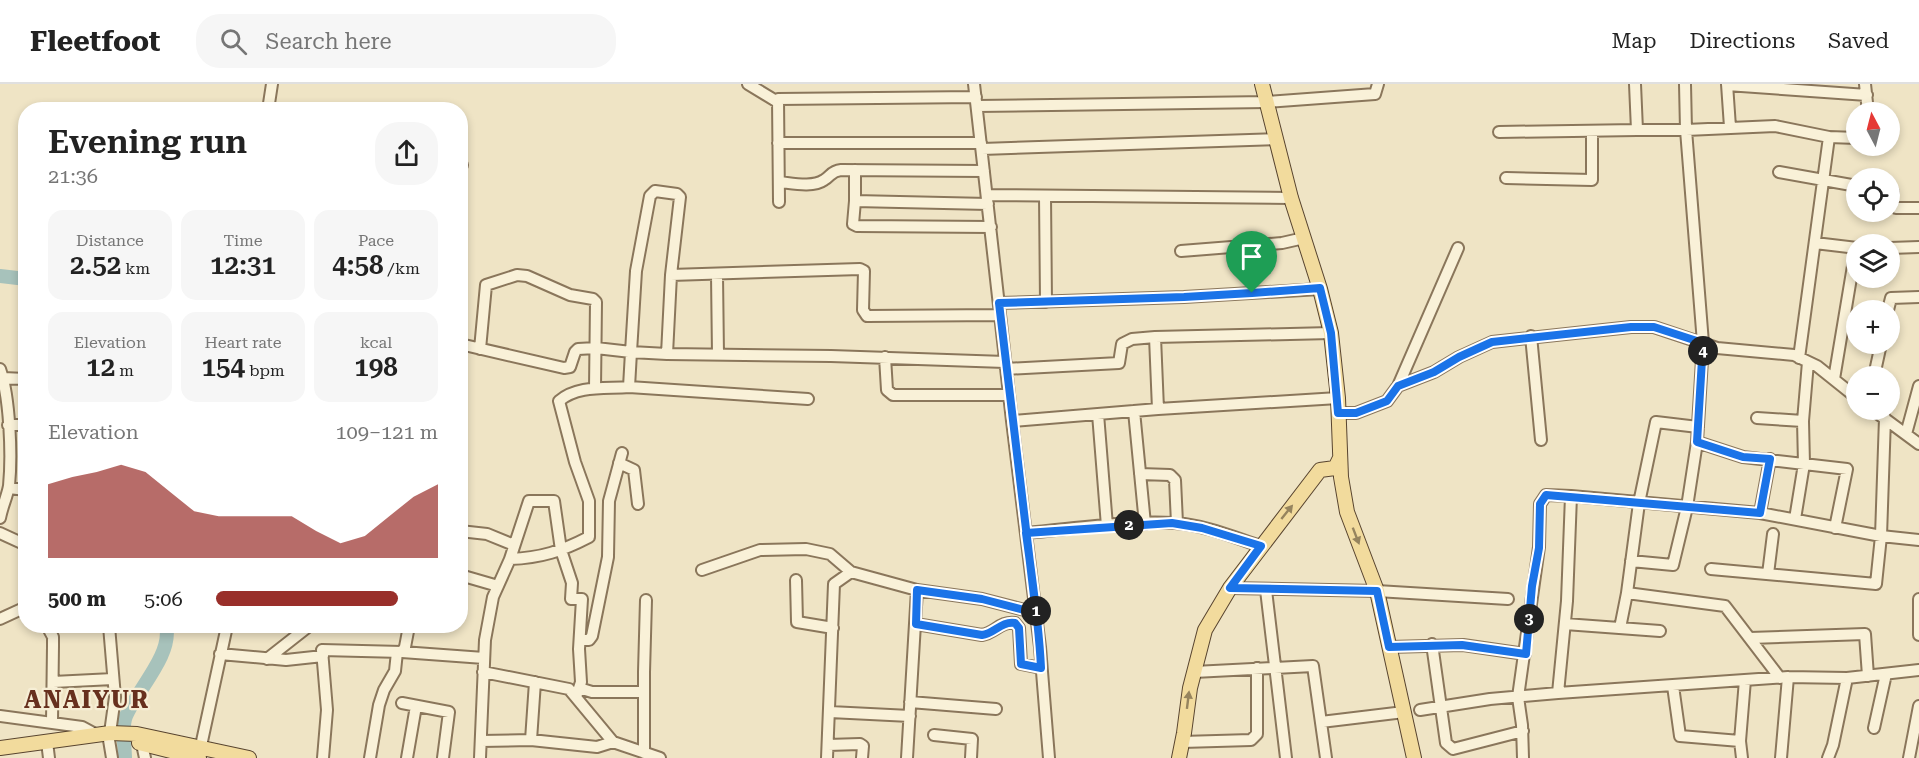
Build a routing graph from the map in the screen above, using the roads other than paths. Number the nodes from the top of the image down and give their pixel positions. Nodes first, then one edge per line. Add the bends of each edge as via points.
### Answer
1 (272, 84) edge
2 (748, 84) edge
3 (881, 84) edge
4 (974, 84) edge
5 (1262, 84) edge
6 (1378, 84) edge
7 (1635, 84) edge
8 (1685, 84) edge
9 (1727, 85) edge
10 (1866, 90) edge
11 (881, 97) junction
12 (776, 101) junction
13 (269, 102) edge
14 (976, 102) junction
15 (1267, 102) junction
16 (1730, 127) junction
17 (1637, 130) junction
18 (1686, 130) junction
19 (1592, 131) junction
20 (1499, 132) dead end
21 (1829, 137) junction
22 (1846, 138) edge
23 (1276, 139) junction
24 (778, 143) junction
25 (981, 146) junction
26 (855, 170) junction
27 (984, 171) junction
28 (1779, 172) dead end
29 (1506, 178) dead end
30 (1824, 181) junction
31 (779, 182) junction
32 (1846, 184) edge
33 (1045, 196) junction
34 (1291, 198) junction
35 (988, 200) junction
36 (855, 201) junction
37 (779, 202) dead end
38 (1900, 208) edge
39 (1919, 208) edge
40 (991, 226) junction
41 (1304, 238) junction
42 (1815, 243) junction
43 (1846, 247) edge
44 (1919, 247) edge
45 (1458, 248) dead end
46 (1900, 248) edge
47 (1181, 251) dead end
48 (671, 275) junction
49 (717, 275) junction
50 (1320, 288) junction
51 (1850, 288) edge
52 (1919, 297) edge
53 (1890, 300) edge
54 (1046, 302) junction
55 (999, 303) junction
56 (1000, 315) junction
57 (1331, 333) junction
58 (1531, 336) junction
59 (1155, 337) junction
60 (1703, 343) junction
61 (468, 346) edge
62 (480, 348) junction
63 (596, 348) junction
64 (631, 352) junction
65 (667, 354) junction
66 (718, 355) junction
67 (885, 357) junction
68 (1804, 360) junction
69 (1006, 365) junction
70 (1834, 379) junction
71 (18, 380) edge
72 (2, 381) edge
73 (1398, 386) junction
74 (1919, 386) edge
75 (629, 387) junction
76 (596, 388) junction
77 (1846, 389) edge
78 (1009, 395) junction
79 (1338, 398) junction
80 (808, 399) dead end
81 (1158, 409) junction
82 (1134, 411) junction
83 (1338, 413) junction
84 (1098, 414) junction
85 (1757, 418) dead end
86 (1885, 420) edge
87 (1888, 420) edge
88 (1012, 421) junction
89 (1803, 422) junction
90 (8, 425) junction
91 (18, 425) edge
92 (1698, 427) junction
93 (1906, 434) junction
94 (1541, 440) dead end
95 (1697, 442) junction
96 (1919, 444) edge
97 (1340, 458) junction
98 (1770, 459) junction
99 (5, 464) edge
100 (1804, 464) junction
101 (1140, 474) junction
102 (9, 488) junction
103 (18, 489) edge
104 (1571, 496) junction
105 (1639, 503) junction
106 (638, 504) dead end
107 (1687, 507) junction
108 (1760, 513) junction
109 (0, 514) edge
110 (1795, 519) junction
111 (1177, 523) junction
112 (1145, 524) junction
113 (1107, 526) junction
114 (1835, 528) junction
115 (0, 532) edge
116 (468, 532) edge
117 (1026, 533) junction
118 (1773, 534) dead end
119 (1881, 536) junction
120 (1919, 540) edge
121 (18, 541) edge
122 (514, 545) junction
123 (1261, 546) junction
124 (561, 550) junction
125 (510, 559) junction
126 (1631, 561) junction
127 (1711, 569) dead end
128 (702, 570) dead end
129 (851, 572) junction
130 (1768, 574) junction
131 (468, 577) edge
132 (796, 580) dead end
133 (498, 586) junction
134 (1230, 588) junction
135 (917, 590) junction
136 (1266, 590) junction
137 (1377, 591) junction
138 (1627, 593) junction
139 (1508, 599) dead end
140 (1919, 599) edge
141 (646, 600) dead end
142 (18, 611) edge
143 (1036, 613) junction
144 (0, 619) edge
145 (916, 624) junction
146 (1565, 624) junction
147 (833, 628) junction
148 (1620, 628) junction
149 (1660, 631) dead end
150 (50, 633) edge
151 (110, 633) edge
152 (225, 633) edge
153 (300, 633) edge
154 (408, 633) edge
155 (1919, 635) edge
156 (1750, 638) junction
157 (580, 640) junction
158 (1432, 644) junction
159 (1392, 647) junction
160 (399, 652) junction
161 (220, 654) junction
162 (1526, 654) junction
163 (322, 656) junction
164 (267, 658) junction
165 (484, 658) junction
166 (1275, 667) junction
167 (1041, 668) junction
168 (1257, 668) junction
169 (1919, 670) edge
170 (483, 672) junction
171 (1194, 672) junction
172 (1886, 674) junction
173 (1868, 676) junction
174 (1784, 677) junction
175 (1847, 678) junction
176 (113, 679) junction
177 (1745, 680) junction
178 (53, 682) junction
179 (536, 682) junction
180 (1673, 686) junction
181 (577, 692) junction
182 (644, 692) junction
183 (1558, 693) junction
184 (1518, 697) junction
185 (910, 702) junction
186 (402, 703) dead end
187 (416, 706) junction
188 (1919, 706) edge
189 (1440, 708) junction
190 (996, 709) dead end
191 (1420, 710) dead end
192 (830, 712) junction
193 (1404, 712) junction
194 (0, 716) edge
195 (910, 716) junction
196 (52, 722) junction
197 (1321, 722) junction
198 (1874, 728) dead end
199 (1522, 731) junction
200 (95, 734) junction
201 (934, 735) dead end
202 (113, 737) junction
203 (139, 740) junction
204 (531, 740) junction
205 (481, 741) junction
206 (1740, 741) junction
207 (613, 742) junction
208 (1182, 742) junction
209 (828, 745) junction
210 (0, 748) edge
211 (48, 750) edge
212 (644, 753) junction
213 (200, 754) edge
214 (0, 755) edge
215 (112, 758) edge
216 (145, 758) edge
217 (249, 758) edge
218 (323, 758) edge
219 (370, 758) edge
220 (407, 758) edge
221 (443, 758) edge
222 (480, 758) edge
223 (660, 758) edge
224 (828, 758) edge
225 (862, 758) edge
226 (907, 758) edge
227 (971, 758) edge
228 (1049, 758) edge
229 (1179, 758) edge
230 (1286, 758) edge
231 (1326, 758) edge
232 (1414, 758) edge
233 (1523, 758) edge
234 (1742, 758) edge
235 (1781, 758) edge
236 (1828, 758) edge
237 (1909, 758) edge

1 - 13 street
2 - 12 street
3 - 11 street
4 - 14 street
5 - 15 main road
6 - 15 street via 1375,94
7 - 17 street
8 - 18 street
9 - 10 street
9 - 16 street
11 - 12 street
11 - 14 street
12 - 24 street
14 - 15 street
14 - 25 street
15 - 23 main road
16 - 18 street
16 - 21 street via 1775,126
17 - 18 street
17 - 19 street
18 - 60 street
19 - 20 street
19 - 29 street via 1592,180
21 - 22 street
21 - 30 street
23 - 25 street
23 - 34 main road
24 - 25 street
24 - 31 street
25 - 27 street
26 - 27 street
26 - 31 street via 835,171 818,183
26 - 36 street
27 - 35 street
28 - 30 street
30 - 32 street
30 - 42 street
31 - 37 street
33 - 34 street
33 - 35 street
33 - 54 street
34 - 41 main road
35 - 36 street
35 - 40 street
36 - 40 street via 852,220 857,226
38 - 39 street
40 - 55 street
41 - 47 street
41 - 50 main road
42 - 43 street
42 - 68 street
44 - 46 street
45 - 73 street
48 - 49 street
48 - 64 street via 680,197 655,191 650,196 636,271
48 - 65 street
49 - 56 street via 860,269 864,271 863,310 867,316
49 - 66 street
50 - 54 street
50 - 57 main road
51 - 70 street
52 - 53 street
54 - 55 street
55 - 56 street
56 - 69 street
57 - 59 street
57 - 79 main road
58 - 60 street via 1654,327
58 - 73 street via 1492,342
58 - 94 street
59 - 69 street via 1122,344 1119,363
59 - 81 street
60 - 68 street via 1717,348 1794,355
60 - 92 street
61 - 62 street
62 - 63 street via 564,368 570,367 576,350
62 - 63 street via 486,285 518,275 597,302
63 - 64 street
63 - 76 street
64 - 65 street
64 - 75 street
65 - 66 street
66 - 67 street
67 - 69 street
67 - 78 street via 887,390 893,395
68 - 70 street
68 - 89 street
69 - 78 street
70 - 77 street
71 - 72 street
72 - 90 street
73 - 83 street via 1387,401 1356,413
74 - 93 street
75 - 76 street
75 - 80 street
76 - 124 street via 568,394 559,401 589,501 589,537
78 - 88 street
79 - 81 street
79 - 83 main road
81 - 82 street
82 - 84 street
82 - 101 street
83 - 97 main road
84 - 88 street
84 - 113 street
85 - 89 street
86 - 119 street
87 - 93 street
88 - 117 street
89 - 100 street
90 - 91 street
90 - 99 street
92 - 95 street
92 - 105 street via 1656,422
93 - 96 street
95 - 98 street via 1743,457
95 - 107 street
123 -> 97 main road via 1320,470 1335,468
97 -> 137 main road via 1347,512
98 - 100 street
98 - 108 street
99 - 102 street
100 - 110 street
100 - 114 street via 1847,469
101 - 111 street via 1170,475 1175,480
101 - 112 street
102 - 103 street
102 - 109 street
104 - 105 street
104 - 146 street
104 - 162 street via 1546,495 1540,504 1539,548
105 - 107 street
105 - 126 street
106 - 157 street via 634,470 621,458 608,510 608,557 592,636
107 - 108 street
107 - 126 street via 1673,565
108 - 110 street
110 - 114 street
111 - 112 street
111 - 123 street
112 - 113 street
113 - 117 street
114 - 119 street
115 - 121 street
116 - 122 street via 487,534
117 - 143 street
118 - 130 street
119 - 120 street
119 - 130 street via 1876,584
122 - 124 street via 529,501 552,500 556,503
122 - 125 street
123 - 134 main road
124 - 125 street via 536,558
124 - 157 street via 572,583 571,599 582,599
125 - 133 street
126 - 138 street
127 - 130 street
128 - 129 street via 760,550 806,549 830,554
129 - 135 street
129 - 147 street via 834,584
131 - 133 street
132 - 147 street via 797,622
133 - 165 street via 484,640
134 - 136 street
134 - 171 main road via 1205,630
135 - 143 street via 982,599
135 - 145 street
136 - 137 street
136 - 166 street
137 - 139 street
137 - 159 main road
138 - 148 street
138 - 156 street via 1725,606
140 - 155 street
141 - 182 street
142 - 144 street
143 - 167 street
145 - 167 street via 982,635 1005,623 1015,623 1019,628 1021,664
145 - 185 street
146 - 148 street
146 - 183 street
147 - 192 street
148 - 149 street
150 - 178 street
151 - 176 street
152 - 161 street
153 - 164 street
154 - 160 street via 405,647
156 - 173 street via 1865,634
156 - 174 street
157 - 181 street via 581,682
158 - 159 street
158 - 162 street
158 - 189 street
159 - 193 main road
160 - 163 street via 322,650
160 - 165 street
160 - 219 street via 379,705
161 - 164 street
161 - 213 street
162 - 184 street
163 - 164 street
163 - 218 street via 327,710
165 - 170 street
166 - 168 street
166 - 197 street via 1313,666
166 - 230 street
167 - 228 street
168 - 171 street
168 - 208 street via 1256,738
169 - 172 street
170 - 179 street
170 - 205 street
208 -> 171 main road
172 - 173 street
172 - 198 street
173 - 175 street
174 - 175 street
174 - 177 street
174 - 235 street
175 - 236 street
176 - 178 street
176 - 202 street
177 - 180 street
177 - 206 street
178 - 196 street
179 - 181 street
179 - 204 street
180 - 183 street
180 - 206 street via 1680,736
181 - 182 street
181 - 207 street
182 - 212 street
183 - 184 street
184 - 189 street
184 - 199 street
185 - 190 street
185 - 195 street
186 - 187 street
187 - 220 street
187 - 221 street via 449,712
188 - 237 street
189 - 191 street
189 - 199 street via 1446,743 1453,749
192 - 195 street
192 - 209 street
193 - 197 street
193 - 232 main road
194 - 196 street
195 - 226 street
196 - 200 street
197 - 231 street
199 - 233 street
200 - 202 main road
200 - 211 main road
201 - 227 street via 972,739
202 - 203 main road
202 - 211 main road
202 - 215 street
203 - 213 main road
203 - 216 street
204 - 205 street
204 - 207 street via 597,747
205 - 222 street
206 - 234 street
207 - 212 street
208 - 229 main road
209 - 224 street
209 - 225 street via 860,744
210 - 211 main road
211 - 214 main road
212 - 223 street
213 - 217 main road

